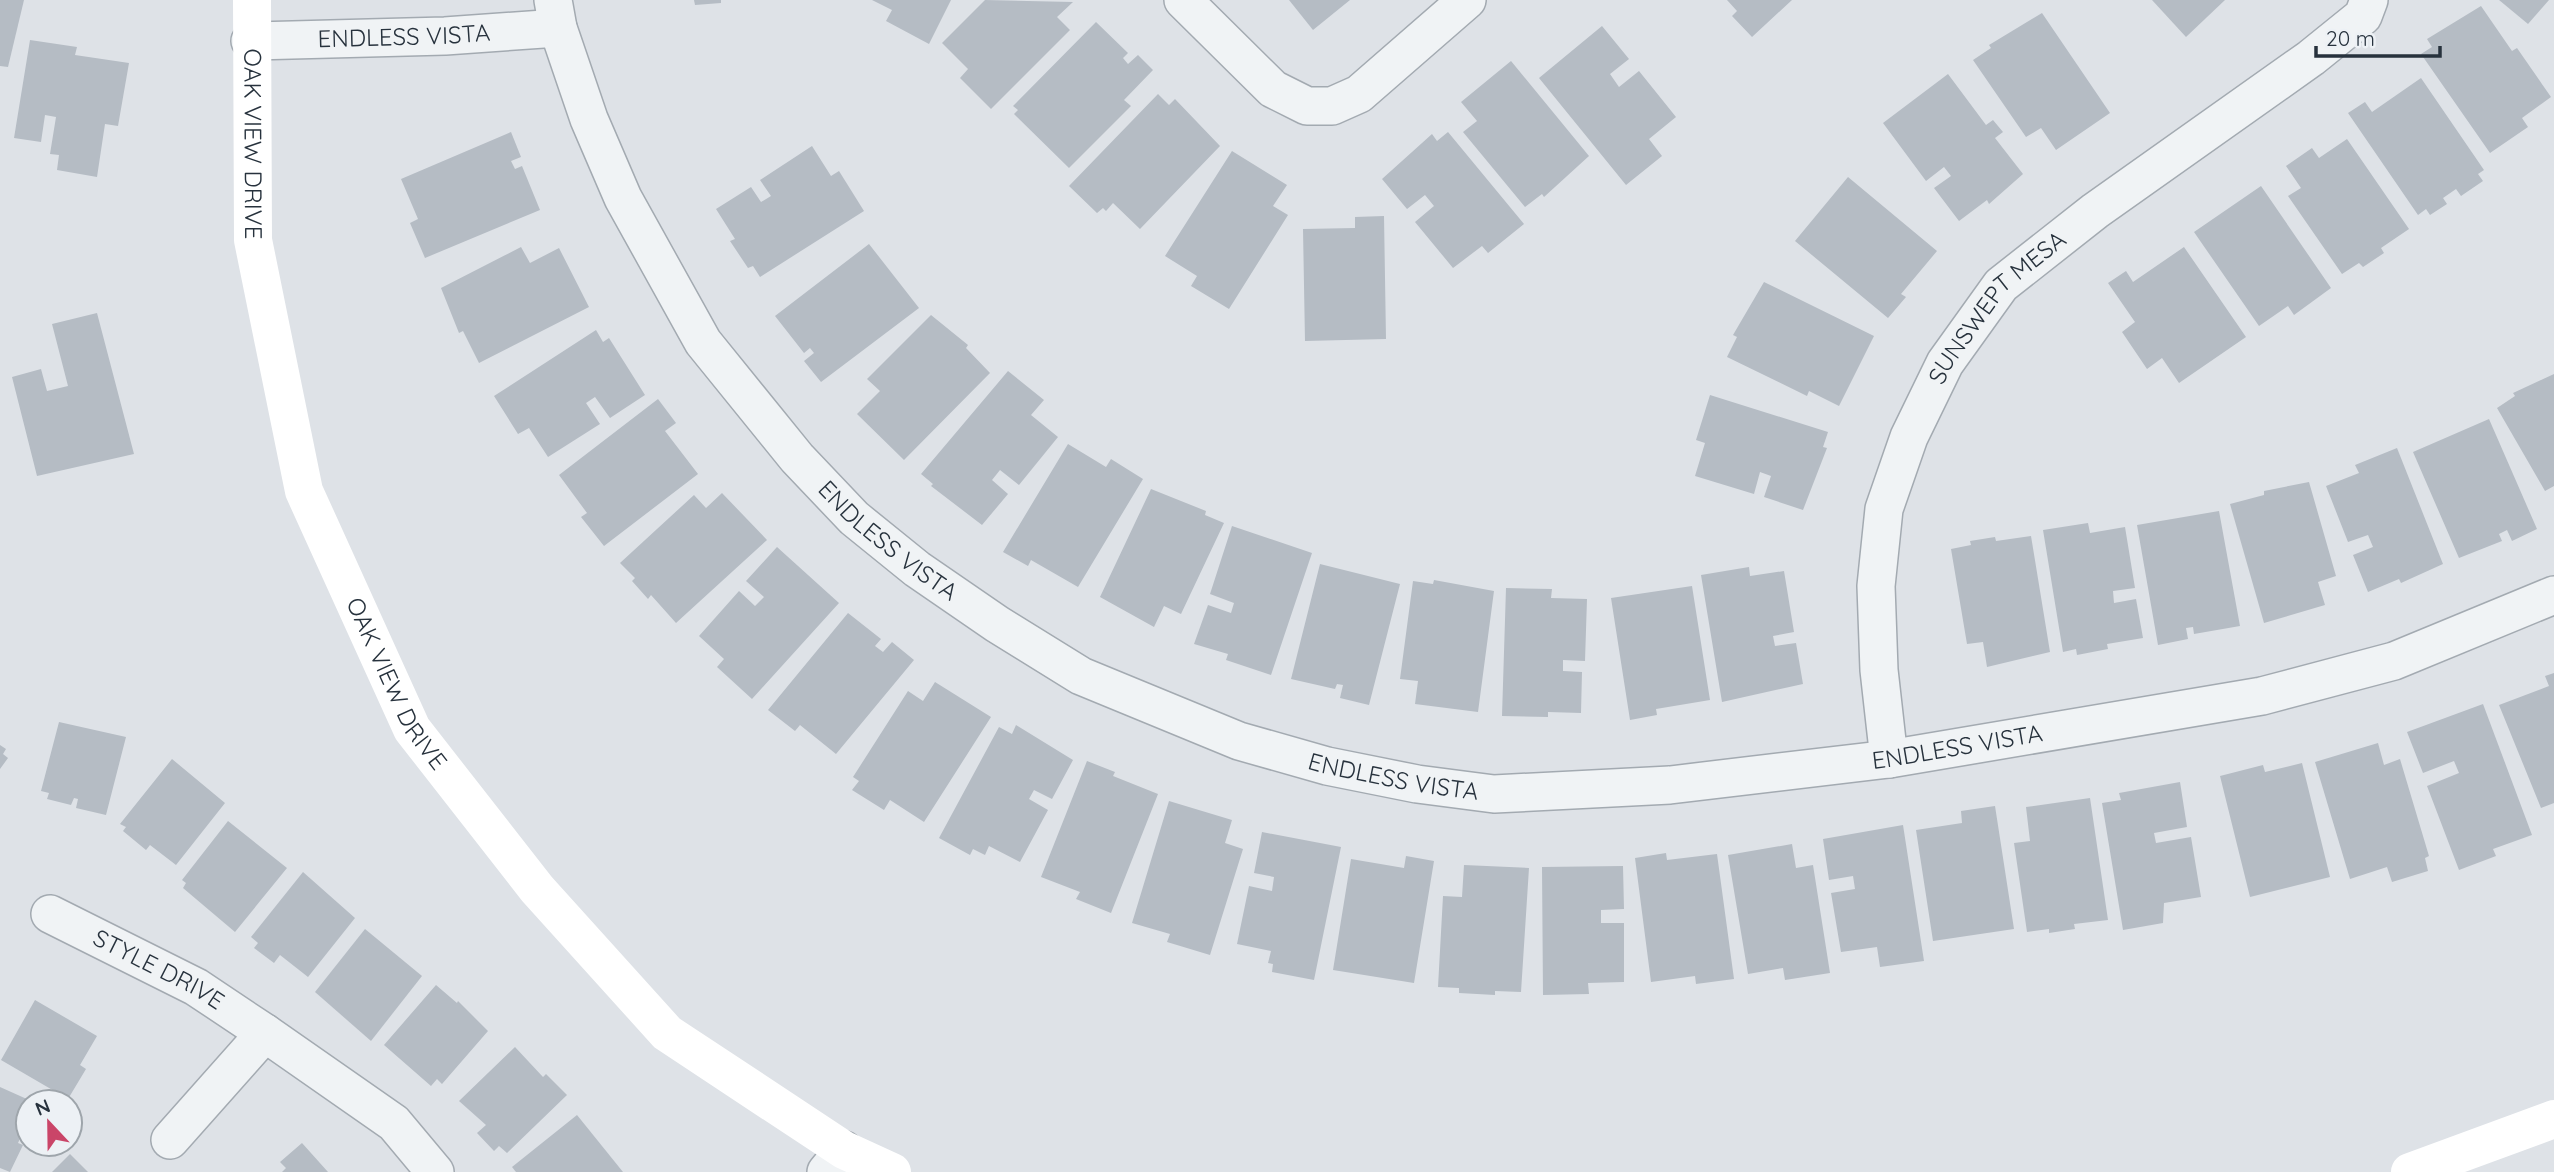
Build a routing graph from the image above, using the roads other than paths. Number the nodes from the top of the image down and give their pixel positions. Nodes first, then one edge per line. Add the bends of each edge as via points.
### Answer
1 (252, 0) edge
2 (1183, 0) edge
3 (1467, 0) edge
4 (2369, 0) edge
5 (556, 14) edge
6 (250, 41) junction
7 (2554, 595) edge
8 (1888, 759) junction
9 (50, 914) dead end
10 (265, 1033) junction
11 (2554, 1119) edge
12 (170, 1140) dead end
13 (835, 1161) edge
14 (435, 1172) edge
15 (892, 1172) edge
16 (2410, 1172) edge

1 - 6 street, OAK VIEW DRIVE
2 - 3 street via 1273,89 1307,106 1332,106 1359,94
4 - 8 street, SUNSWEPT MESA via 2363,16 2311,58 2095,211 2001,285 1945,363 1909,437 1884,509 1876,586
5 - 6 street, ENDLESS VISTA via 445,36
5 - 8 street, ENDLESS VISTA via 589,118 623,198 703,342 797,458 854,517 917,569 1081,676 1239,741 1417,784 1493,794 1670,785
6 - 13 street, OAK VIEW DRIVE via 253,240 304,491 412,729 537,889 667,1033
7 - 8 street, ENDLESS VISTA via 2395,661 2262,696
9 - 10 street, STYLE DRIVE via 196,987
10 - 12 street
10 - 14 street, STYLE DRIVE via 394,1124
11 - 16 street
13 - 15 street, OAK VIEW DRIVE

